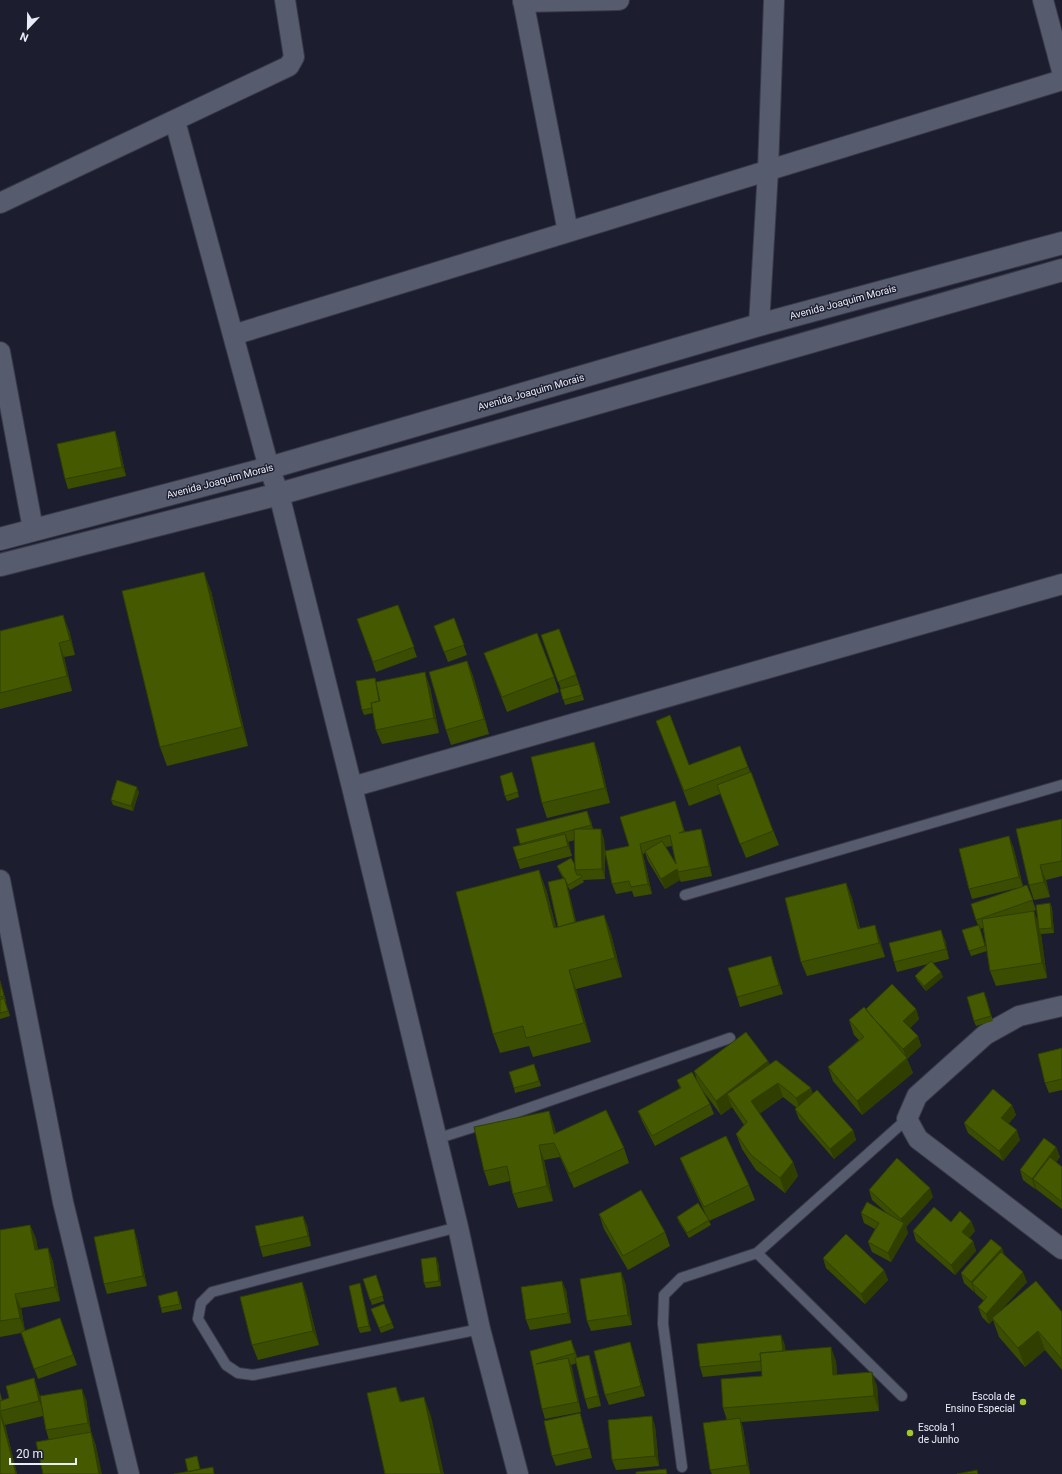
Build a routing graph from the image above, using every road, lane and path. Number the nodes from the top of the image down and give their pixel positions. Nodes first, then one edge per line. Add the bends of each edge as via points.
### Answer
1 (285, 0) edge
2 (619, 0) edge
3 (774, 0) edge
4 (1043, 0) edge
5 (523, 1) edge
6 (1062, 70) edge
7 (1062, 80) edge
8 (175, 121) junction
9 (768, 170) junction
10 (0, 203) edge
11 (568, 232) junction
12 (1062, 243) edge
13 (1062, 270) edge
14 (759, 325) junction
15 (233, 335) junction
16 (0, 352) edge
17 (269, 468) junction
18 (279, 494) junction
19 (33, 529) junction
20 (0, 538) edge
21 (0, 565) edge
22 (1062, 584) edge
23 (1062, 786) edge
24 (352, 787) junction
25 (0, 880) edge
26 (685, 895) dead end
27 (1062, 1006) edge
28 (730, 1038) dead end
29 (907, 1119) junction
30 (436, 1139) junction
31 (458, 1227) junction
32 (1062, 1249) edge
33 (757, 1253) junction
34 (480, 1329) junction
35 (902, 1396) dead end
36 (682, 1466) dead end
37 (129, 1474) edge
38 (518, 1474) edge

1 - 8 street via 294,57 290,66
2 - 5 street
3 - 9 street
4 - 6 street
5 - 11 street
7 - 9 street
8 - 10 street
8 - 15 street
9 - 11 street
9 - 14 street
11 - 15 street
12 - 14 street, Avenida Joaquim Morais
13 - 18 street
14 - 17 street, Avenida Joaquim Morais
15 - 17 street
16 - 19 street
17 - 18 street
17 - 19 street, Avenida Joaquim Morais
18 - 21 street
18 - 24 street
19 - 20 street, Avenida Joaquim Morais
22 - 24 street
23 - 26 lane
24 - 30 street
25 - 37 street via 63,1202
27 - 29 street via 1019,1016 985,1035 917,1096
28 - 30 lane
29 - 32 street via 918,1139
29 - 33 lane
30 - 31 street
31 - 34 street
31 - 34 lane via 212,1292 201,1303 198,1319 226,1365 238,1373 253,1375
33 - 35 lane
33 - 36 lane via 681,1278 664,1295 663,1324
34 - 38 street

